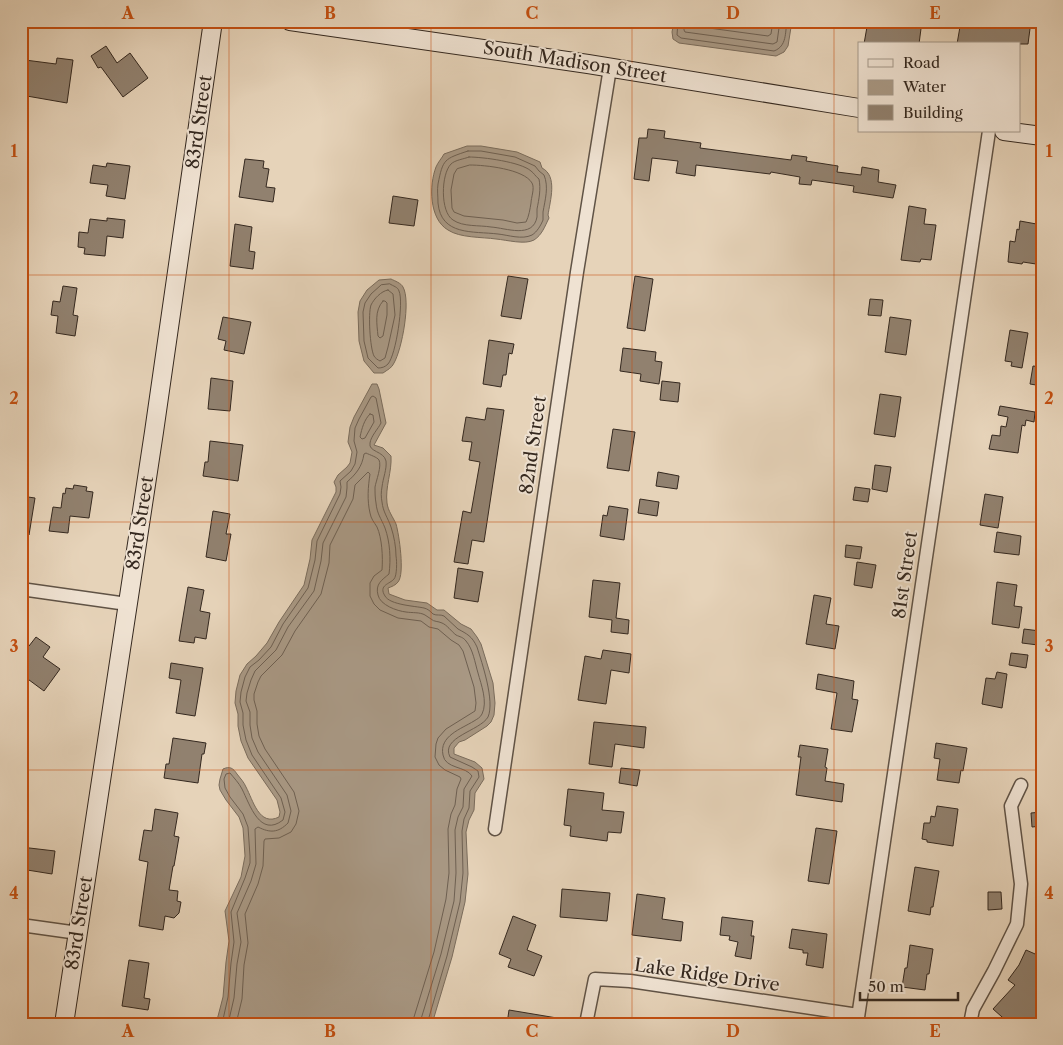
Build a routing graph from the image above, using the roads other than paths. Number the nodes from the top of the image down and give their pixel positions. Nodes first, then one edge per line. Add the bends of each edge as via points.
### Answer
1 (213, 21) edge
2 (290, 21) edge
3 (610, 68) junction
4 (858, 108) edge
5 (989, 132) edge
6 (1012, 132) edge
7 (1042, 136) edge
8 (21, 589) edge
9 (128, 604) junction
10 (1020, 785) dead end
11 (495, 829) dead end
12 (21, 925) edge
13 (78, 933) junction
14 (857, 1019) edge
15 (64, 1024) edge
16 (586, 1024) edge
17 (970, 1024) edge

1 - 9 street, 83rd Street
2 - 3 street, South Madison Street
3 - 4 street, South Madison Street
3 - 11 street, 82nd Street via 575,282
5 - 14 street, 81st Street
6 - 7 street
8 - 9 street
9 - 13 street, 83rd Street
10 - 17 street via 1011,806 1021,884 1017,924 973,1009
12 - 13 street
13 - 15 street, 83rd Street
14 - 16 street, Lake Ridge Drive via 630,981 596,979

